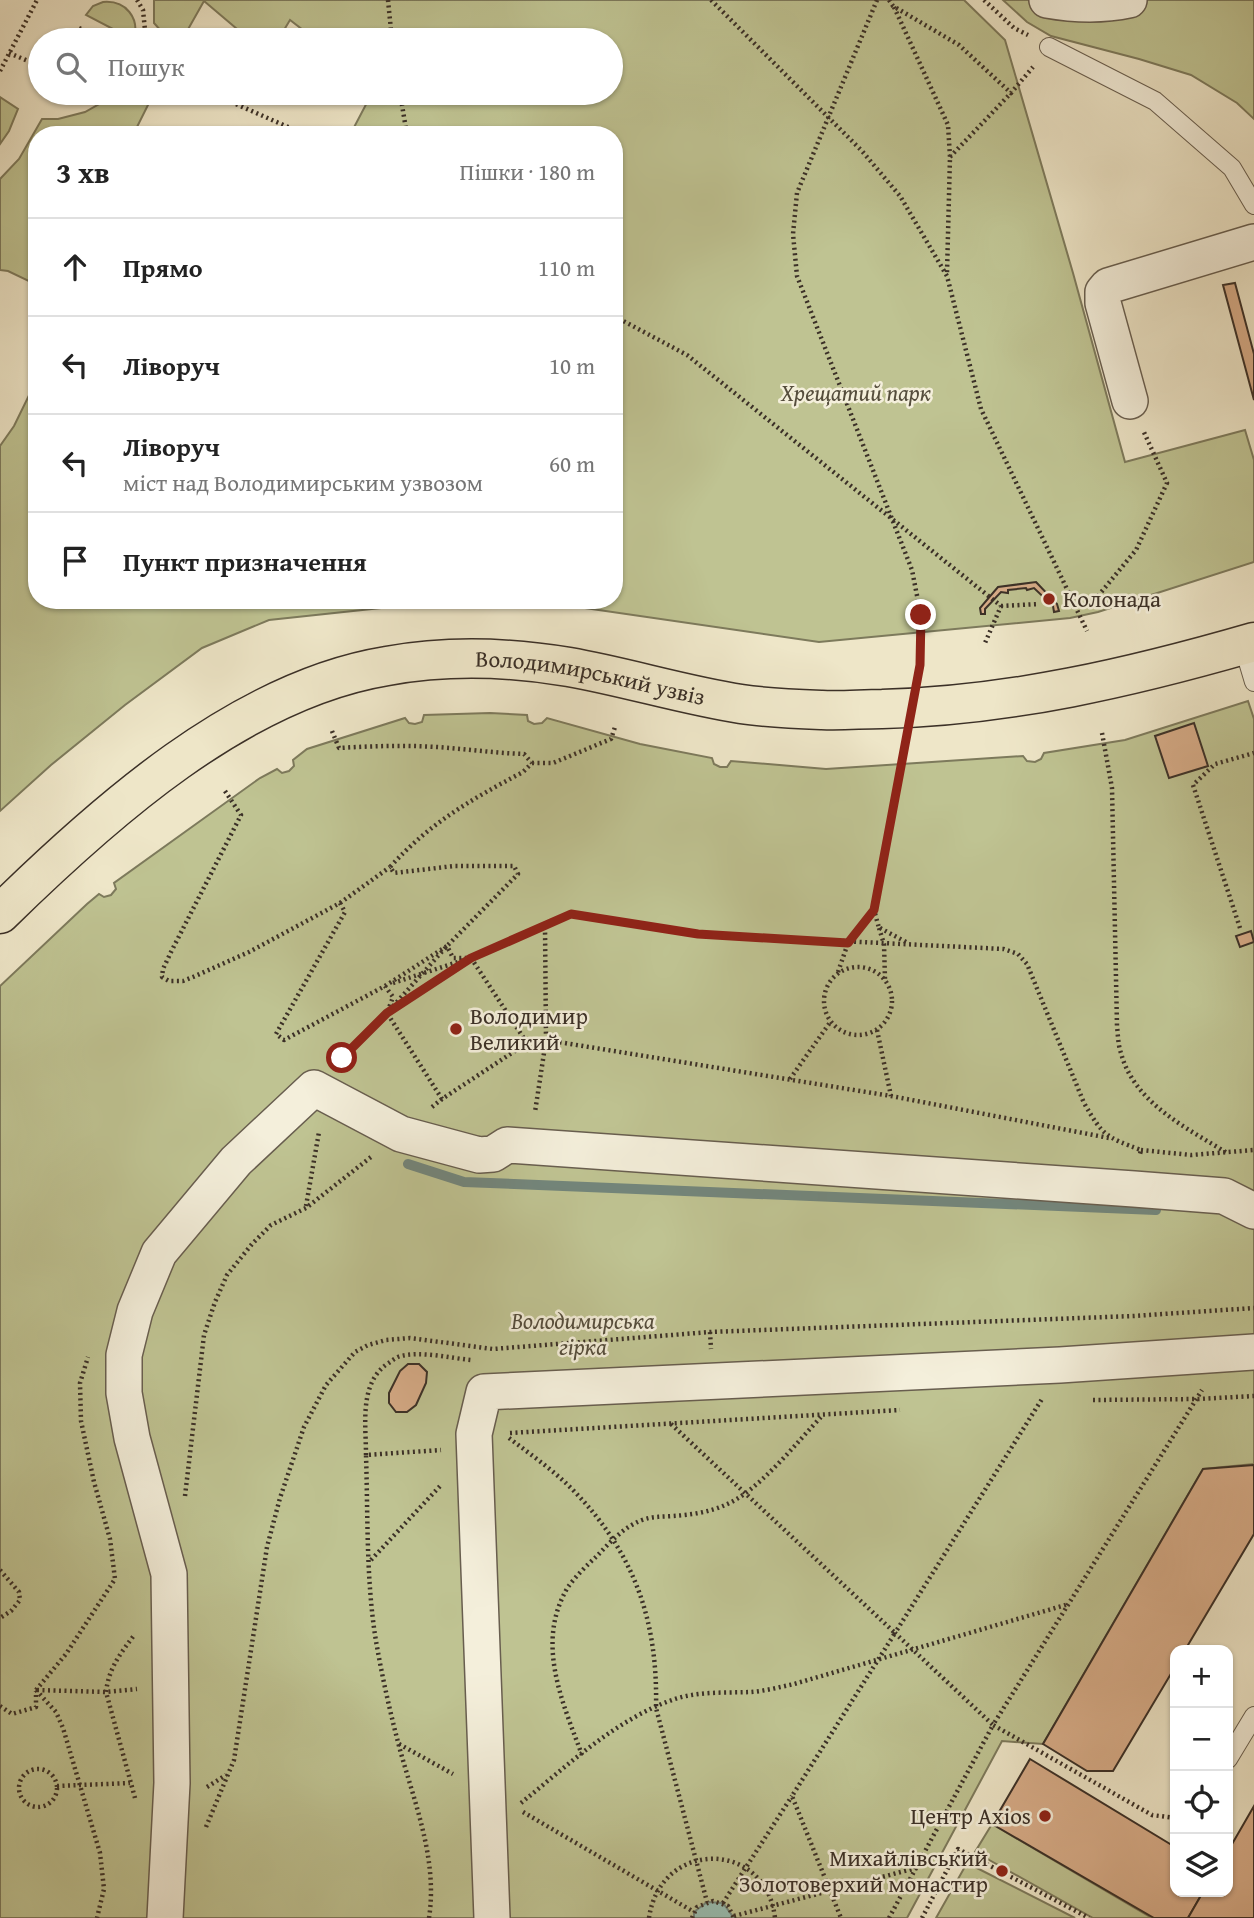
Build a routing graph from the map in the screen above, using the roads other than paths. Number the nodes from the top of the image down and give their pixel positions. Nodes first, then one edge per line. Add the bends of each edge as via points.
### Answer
1 (1046, 0) edge
2 (1129, 0) edge
3 (1049, 47) road end
4 (1254, 205) edge
5 (1254, 242) edge
6 (1130, 401) road end
7 (1248, 644) edge
8 (1254, 682) edge
9 (0, 914) edge
10 (1254, 1210) edge
11 (1254, 1352) edge
12 (1254, 1716) edge
13 (1233, 1751) edge
14 (165, 1918) edge
15 (492, 1918) edge

1 - 2 street via 1076,5
3 - 4 lane via 1155,101 1232,168
5 - 6 street via 1114,283 1103,292
7 - 8 lane
7 - 9 main road, Володимирський узвіз via 1082,686 926,708 826,710 742,705 568,667 497,660 436,659 383,666 290,695 223,731 150,780
10 - 14 street via 1224,1196 1134,1189 507,1145 493,1154 479,1155 401,1134 314,1088 236,1161 159,1254 135,1311 124,1355 124,1393 132,1438 169,1574 172,1783
11 - 15 street via 484,1392 474,1434
12 - 13 lane

